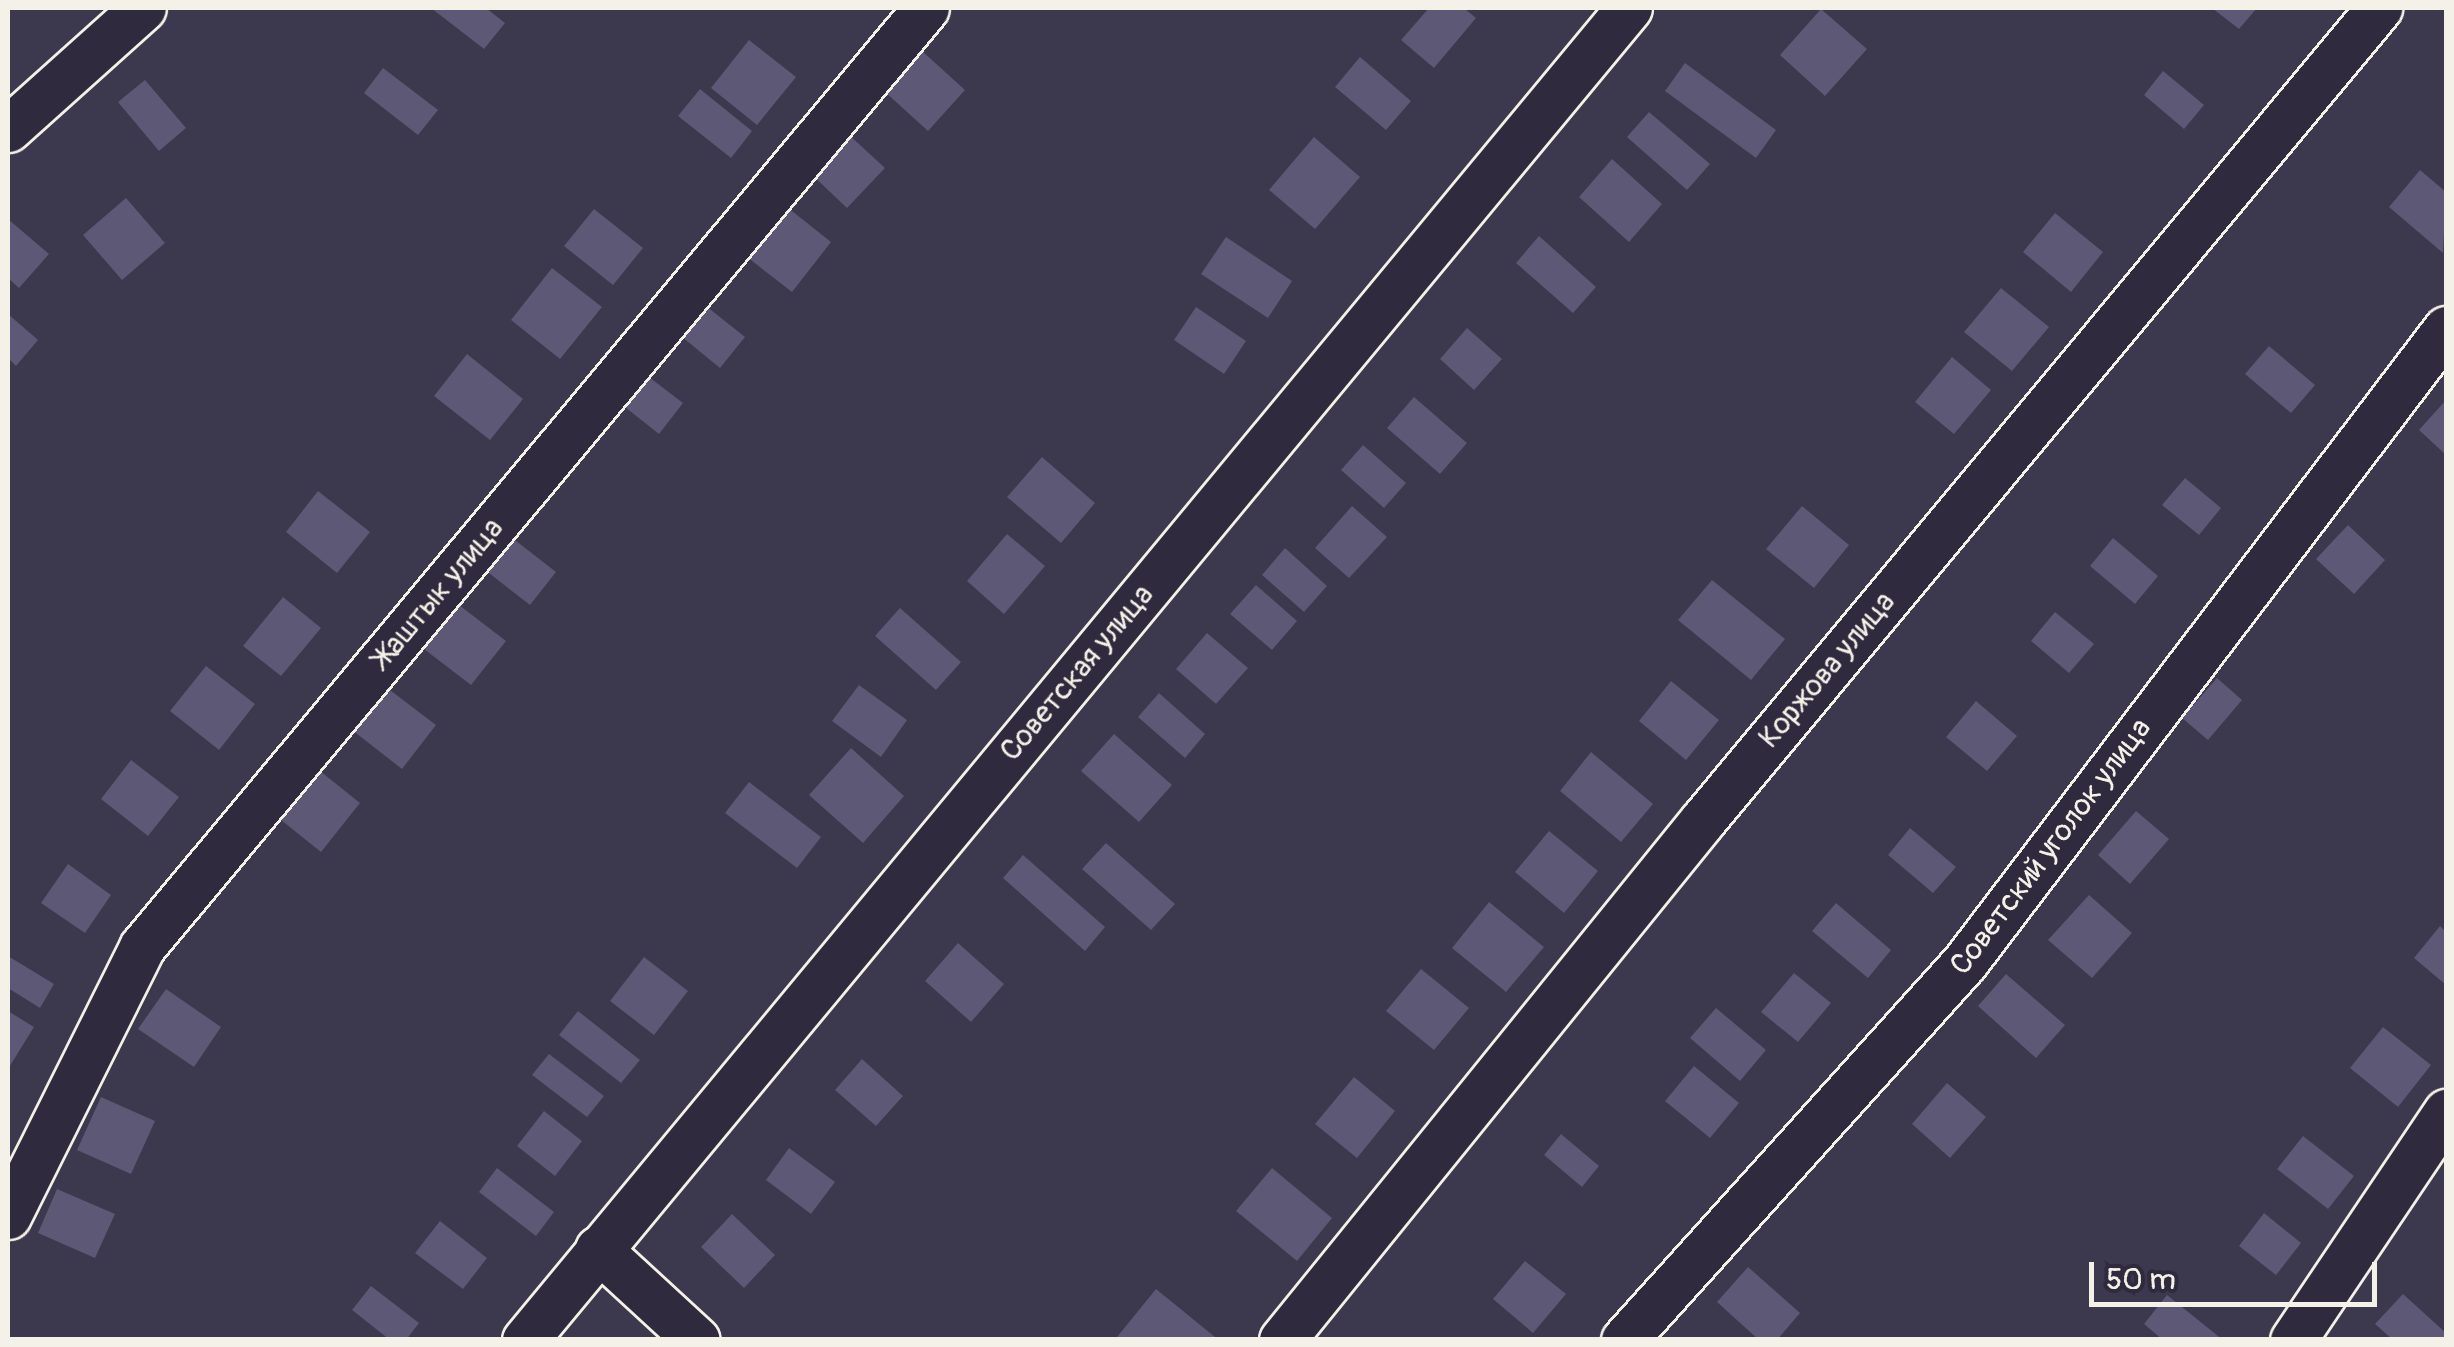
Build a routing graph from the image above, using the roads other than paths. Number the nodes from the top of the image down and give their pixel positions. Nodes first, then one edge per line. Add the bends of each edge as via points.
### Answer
1 (143, 8) edge
2 (926, 8) edge
3 (1629, 8) edge
4 (2379, 8) edge
5 (8, 129) edge
6 (2446, 328) edge
7 (2446, 1112) edge
8 (8, 1216) edge
9 (598, 1249) junction
10 (525, 1340) edge
11 (696, 1340) edge
12 (1282, 1340) edge
13 (1624, 1340) edge
14 (2293, 1340) edge

1 - 5 street
2 - 8 street, Жаштык улица via 142,947
3 - 9 street, Советская улица
4 - 12 street, Коржова улица via 1703,820
6 - 13 street, Советский уголок улица via 1965,962
7 - 14 street
9 - 10 street, Советская улица
9 - 11 street

